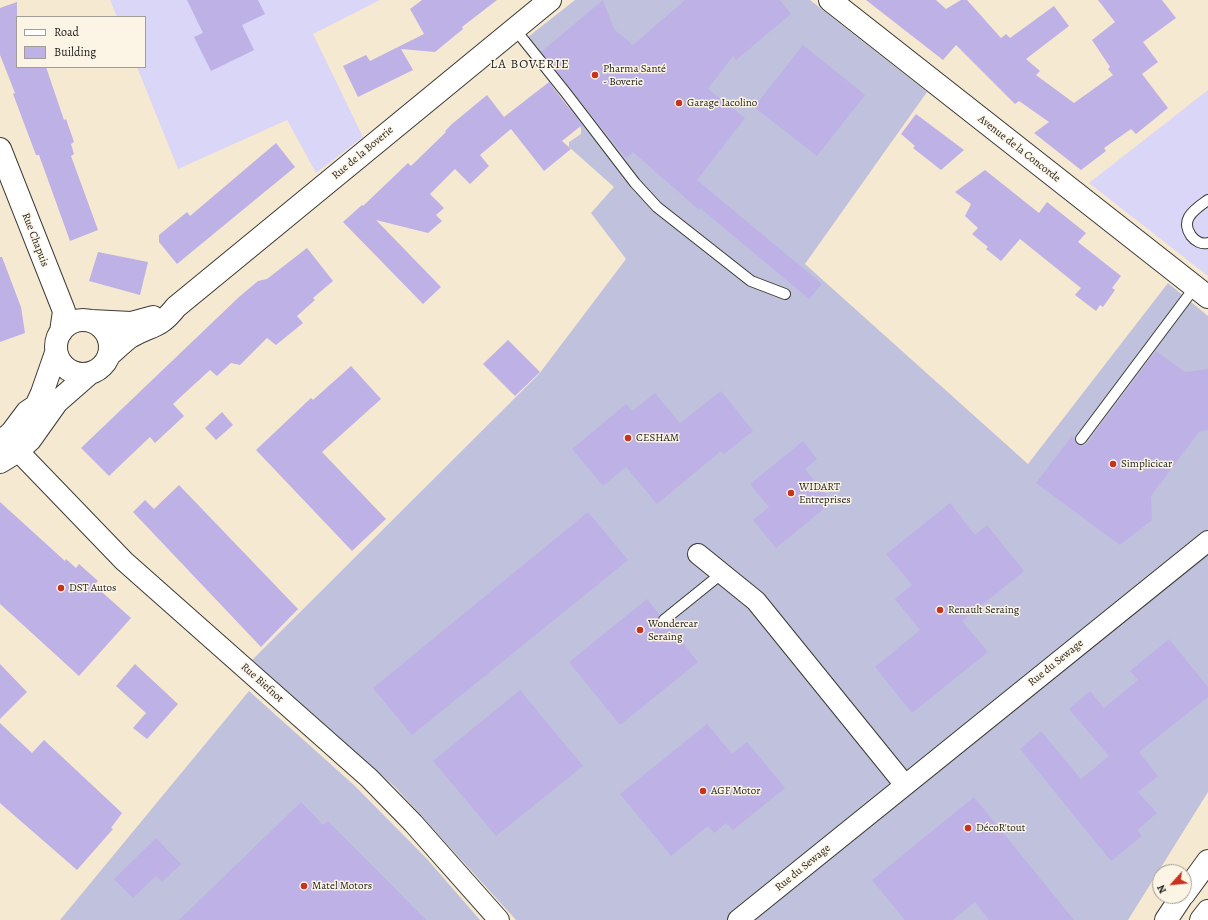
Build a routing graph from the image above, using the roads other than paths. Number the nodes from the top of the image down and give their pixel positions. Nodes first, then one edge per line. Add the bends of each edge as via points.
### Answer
1 (550, 0) edge
2 (830, 0) edge
3 (514, 28) junction
4 (0, 149) edge
5 (1208, 200) edge
6 (1208, 243) edge
7 (1201, 292) edge
8 (785, 294) dead end
9 (176, 307) junction
10 (91, 321) junction
11 (61, 332) junction
12 (56, 353) junction
13 (109, 355) junction
14 (89, 374) junction
15 (1081, 439) dead end
16 (6, 452) edge
17 (1208, 541) edge
18 (698, 554) dead end
19 (721, 574) junction
20 (664, 620) dead end
21 (905, 785) junction
22 (1208, 861) edge
23 (1192, 883) edge
24 (1177, 904) edge
25 (1208, 911) edge
26 (500, 920) edge
27 (738, 920) edge
28 (1166, 920) edge
29 (1201, 920) edge

1 - 3 street, Rue de la Boverie
2 - 7 street, Avenue de la Concorde
3 - 8 lane via 635,183 656,206 751,281
3 - 9 street, Rue de la Boverie
4 - 11 street, Rue Chapuis via 64,311
5 - 6 lane via 1192,213 1187,227 1193,238
7 - 15 lane
9 - 10 street, Rue de la Boverie via 131,323
9 - 13 street, Rue de la Boverie via 159,325 131,336
10 - 11 street via 74,322
10 - 13 street via 105,331 109,338
11 - 12 street
12 - 14 street via 67,369 77,374
12 - 16 street via 36,406 27,412 12,432
13 - 14 street via 102,367
14 - 16 street via 57,402 39,430
16 - 26 street, Rue Biefnot via 124,561 369,778
17 - 21 street, Rue du Sewage
18 - 19 street
19 - 20 lane
19 - 21 street via 756,601
21 - 27 street, Rue du Sewage
22 - 23 street
24 - 28 street
25 - 29 street

